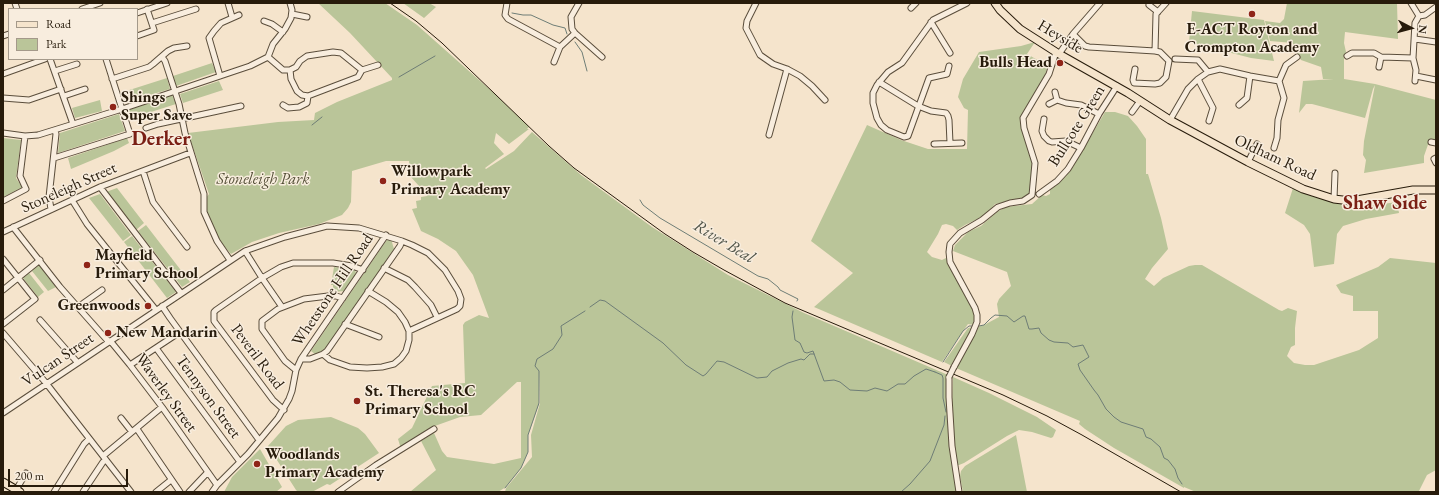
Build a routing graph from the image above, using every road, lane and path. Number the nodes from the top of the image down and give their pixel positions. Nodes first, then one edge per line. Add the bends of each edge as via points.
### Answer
1 (100, 3) edge
2 (167, 3) edge
3 (228, 3) edge
4 (290, 3) edge
5 (507, 3) edge
6 (579, 3) edge
7 (756, 3) edge
8 (916, 3) edge
9 (967, 3) edge
10 (995, 3) edge
11 (1099, 3) edge
12 (1166, 3) edge
13 (1411, 3) edge
14 (1149, 4) dead end
15 (88, 6) edge
16 (1436, 7) edge
17 (912, 8) dead end
18 (147, 9) junction
19 (196, 9) dead end
20 (138, 13) edge
21 (1157, 13) junction
22 (292, 14) junction
23 (238, 15) dead end
24 (1419, 16) junction
25 (232, 17) junction
26 (307, 17) dead end
27 (264, 21) dead end
28 (931, 22) junction
29 (152, 23) junction
30 (283, 32) junction
31 (575, 33) junction
32 (1073, 34) junction
33 (138, 36) edge
34 (1415, 39) junction
35 (1436, 42) edge
36 (187, 46) dead end
37 (560, 47) junction
38 (1157, 51) junction
39 (950, 53) dead end
40 (1058, 53) junction
41 (1347, 56) dead end
42 (162, 57) junction
43 (268, 57) junction
44 (602, 57) dead end
45 (1297, 57) dead end
46 (1381, 58) junction
47 (1413, 58) junction
48 (1175, 59) dead end
49 (42, 60) edge
50 (50, 60) edge
51 (106, 60) edge
52 (554, 62) dead end
53 (77, 64) dead end
54 (378, 66) dead end
55 (949, 66) dead end
56 (1379, 67) dead end
57 (1135, 68) dead end
58 (787, 69) junction
59 (290, 70) junction
60 (362, 70) junction
61 (55, 71) junction
62 (1208, 72) junction
63 (3, 74) edge
64 (220, 76) junction
65 (1250, 76) junction
66 (112, 79) junction
67 (1198, 79) junction
68 (1436, 80) edge
69 (1279, 81) junction
70 (879, 82) junction
71 (1117, 86) junction
72 (62, 89) junction
73 (85, 89) dead end
74 (174, 91) junction
75 (1055, 92) dead end
76 (64, 96) junction
77 (308, 96) junction
78 (3, 98) edge
79 (825, 100) dead end
80 (1057, 100) junction
81 (1140, 100) junction
82 (1049, 104) dead end
83 (283, 105) dead end
84 (1239, 105) dead end
85 (241, 106) dead end
86 (918, 106) junction
87 (122, 109) junction
88 (1132, 112) dead end
89 (1099, 114) junction
90 (182, 119) junction
91 (1044, 119) dead end
92 (1170, 120) junction
93 (1209, 121) dead end
94 (73, 124) junction
95 (146, 128) dead end
96 (55, 130) junction
97 (3, 133) edge
98 (25, 136) junction
99 (769, 136) dead end
100 (950, 143) junction
101 (962, 143) dead end
102 (934, 144) dead end
103 (1257, 144) dead end
104 (1081, 148) junction
105 (1274, 148) dead end
106 (190, 152) junction
107 (54, 158) junction
108 (1436, 158) edge
109 (1248, 162) junction
110 (1436, 163) edge
111 (143, 171) junction
112 (1335, 173) dead end
113 (100, 187) junction
114 (1436, 190) edge
115 (1039, 194) dead end
116 (1334, 199) junction
117 (72, 200) junction
118 (3, 201) edge
119 (51, 209) junction
120 (13, 227) junction
121 (3, 232) edge
122 (386, 235) junction
123 (402, 241) junction
124 (186, 247) dead end
125 (245, 251) junction
126 (3, 259) edge
127 (40, 260) junction
128 (230, 260) junction
129 (384, 268) junction
130 (363, 270) junction
131 (18, 278) junction
132 (262, 278) junction
133 (3, 290) edge
134 (102, 290) dead end
135 (368, 291) junction
136 (181, 293) junction
137 (343, 298) junction
138 (162, 306) junction
139 (78, 307) junction
140 (282, 308) junction
141 (156, 310) junction
142 (437, 317) junction
143 (40, 320) dead end
144 (3, 324) edge
145 (345, 324) junction
146 (409, 331) junction
147 (180, 332) junction
148 (3, 333) edge
149 (379, 337) dead end
150 (110, 341) junction
151 (156, 348) junction
152 (323, 354) junction
153 (301, 359) junction
154 (78, 363) junction
155 (130, 365) junction
156 (296, 370) junction
157 (46, 383) junction
158 (162, 407) junction
159 (284, 410) junction
160 (3, 413) edge
161 (121, 418) dead end
162 (137, 429) junction
163 (434, 429) dead end
164 (132, 432) junction
165 (89, 439) junction
166 (259, 440) junction
167 (104, 458) junction
168 (240, 462) junction
169 (26, 473) dead end
170 (207, 473) junction
171 (171, 480) junction
172 (3, 482) edge
173 (216, 485) junction
174 (18, 491) edge
175 (54, 492) edge
176 (84, 492) edge
177 (131, 492) edge
178 (156, 492) edge
179 (180, 492) edge
180 (189, 492) edge
181 (212, 492) edge
182 (338, 492) edge
183 (959, 492) edge

1 - 15 street
2 - 18 street
3 - 25 street
4 - 22 street
5 - 37 street via 505,15 508,19
6 - 31 street via 571,17
7 - 58 street via 746,28 760,55 773,64
8 - 17 street
9 - 28 street
10 - 40 main road, Heyside via 1020,29
11 - 32 street
12 - 21 street
13 - 24 street
14 - 21 street
16 - 24 street
18 - 20 street
18 - 29 street
19 - 29 street
21 - 38 street
22 - 26 street
22 - 30 street
23 - 25 street
24 - 34 street via 1415,23
25 - 64 street via 221,23 209,38
27 - 30 street
28 - 39 street
28 - 70 street via 902,63
29 - 33 street via 154,30
30 - 43 street via 273,44
31 - 37 street
31 - 44 street
32 - 38 street via 1089,47
32 - 40 street
34 - 35 street
34 - 47 street
36 - 42 street via 168,50
37 - 52 street
38 - 57 street via 1169,61 1165,79 1155,84 1134,82
40 - 71 main road, Heyside
40 - 183 street, bridge via 1049,74 1023,118 1035,163 1032,195 1026,200 998,207 960,233 950,244 950,262 977,315 972,334 949,377 954,469
41 - 46 street via 1352,53 1374,53
42 - 66 street via 149,67
42 - 74 street
43 - 59 street via 283,70
43 - 64 street
45 - 69 street via 1286,65
46 - 47 street
46 - 56 street
47 - 68 street via 1415,78
48 - 62 street via 1198,60
49 - 63 street
50 - 61 street
51 - 66 street
53 - 61 street
54 - 60 street
55 - 86 street via 947,74 929,78
58 - 79 street via 805,80
58 - 99 street
59 - 60 street via 307,56 333,52 341,53
59 - 77 street via 297,91
60 - 77 street via 358,77
61 - 72 street
62 - 65 street via 1220,69
62 - 67 street
64 - 74 street
65 - 69 street
65 - 84 street via 1247,98
66 - 87 street
67 - 92 street via 1188,89
67 - 93 street via 1213,108
69 - 105 street via 1284,98
70 - 86 street
70 - 86 street via 873,93 873,103 877,118 887,130 904,137 908,136
71 - 81 main road, Oldham Road
71 - 89 street, Bullcote Green
72 - 76 street
72 - 78 street via 29,100
73 - 76 street
74 - 87 street
74 - 90 street
75 - 80 street
76 - 94 street
77 - 83 street via 307,103 299,108 288,108
80 - 82 street
80 - 89 street via 1081,105
81 - 88 street
81 - 92 main road, Oldham Road
85 - 90 street
86 - 100 street via 940,111 948,116
87 - 94 street
87 - 107 street via 130,134
89 - 104 street, Bullcote Green
90 - 95 street
90 - 106 street
91 - 104 street via 1042,131 1049,141 1066,141
92 - 109 main road, Oldham Road
94 - 96 street
96 - 98 street
96 - 107 street
97 - 98 street
98 - 118 street via 20,176 26,189
100 - 101 street
100 - 102 street
103 - 109 street
104 - 115 street, Bullcote Green via 1063,176
106 - 111 street, Stoneleigh Street
106 - 128 street via 204,194 204,212 217,241
107 - 119 street via 49,197
108 - 110 street
109 - 116 main road, Oldham Road via 1303,189
111 - 113 street, Stoneleigh Street
111 - 124 street via 154,202
112 - 116 street
113 - 117 street, Stoneleigh Street
113 - 136 street
114 - 116 main road, Oldham Road via 1413,190 1359,200
117 - 119 street, Stoneleigh Street
117 - 141 street via 87,224
119 - 120 street, Stoneleigh Street
120 - 121 street, Stoneleigh Street
120 - 127 street, Waverley Street
122 - 123 street, Vulcan Street
122 - 125 street, Vulcan Street via 359,228 327,226
122 - 130 street, Whetstone Hill Road
123 - 129 street, Whetstone Hill Road
123 - 142 street, Vulcan Street via 428,253 445,270 458,291 461,303 459,308
125 - 128 street, Vulcan Street
125 - 132 street
126 - 131 street
127 - 131 street
127 - 139 street, Waverley Street
128 - 136 street, Vulcan Street
129 - 135 street, Whetstone Hill Road
129 - 142 street via 416,287
130 - 132 street via 333,263 293,263
130 - 137 street, Whetstone Hill Road
131 - 133 street
131 - 144 street via 35,299
132 - 140 street
132 - 159 street, Peveril Road via 216,310 213,316 214,321 272,399
134 - 139 street
135 - 145 street, Whetstone Hill Road
135 - 146 street via 398,312
136 - 138 street, Vulcan Street
137 - 140 street via 328,296 304,299
137 - 153 street, Whetstone Hill Road
138 - 141 street, Vulcan Street
138 - 147 street
139 - 150 street, Waverley Street
140 - 156 street via 265,318 262,329 285,361
141 - 150 street, Vulcan Street
142 - 146 street
143 - 154 street
145 - 149 street
145 - 152 street, Whetstone Hill Road
146 - 152 street via 406,351 394,364 382,367 350,367 330,360
147 - 151 street
147 - 166 street
148 - 157 street
150 - 154 street, Vulcan Street
150 - 155 street, Waverley Street
151 - 155 street
151 - 168 street, Tennyson Street
152 - 153 street, Whetstone Hill Road
153 - 156 street, Whetstone Hill Road
154 - 157 street, Vulcan Street
155 - 158 street, Waverley Street
156 - 159 street, Whetstone Hill Road via 292,391
157 - 160 street, Vulcan Street
157 - 165 street
158 - 162 street
158 - 170 street, Waverley Street
159 - 166 street, Whetstone Hill Road
161 - 164 street
162 - 164 street
162 - 171 street
163 - 182 street
164 - 167 street
165 - 167 street
165 - 175 street
166 - 168 street, Whetstone Hill Road
167 - 176 street
167 - 177 street
168 - 173 street, Whetstone Hill Road
169 - 174 street
170 - 173 street, Waverley Street
170 - 180 street
171 - 178 street
171 - 179 street
172 - 174 main road
173 - 181 street, Whetstone Hill Road

